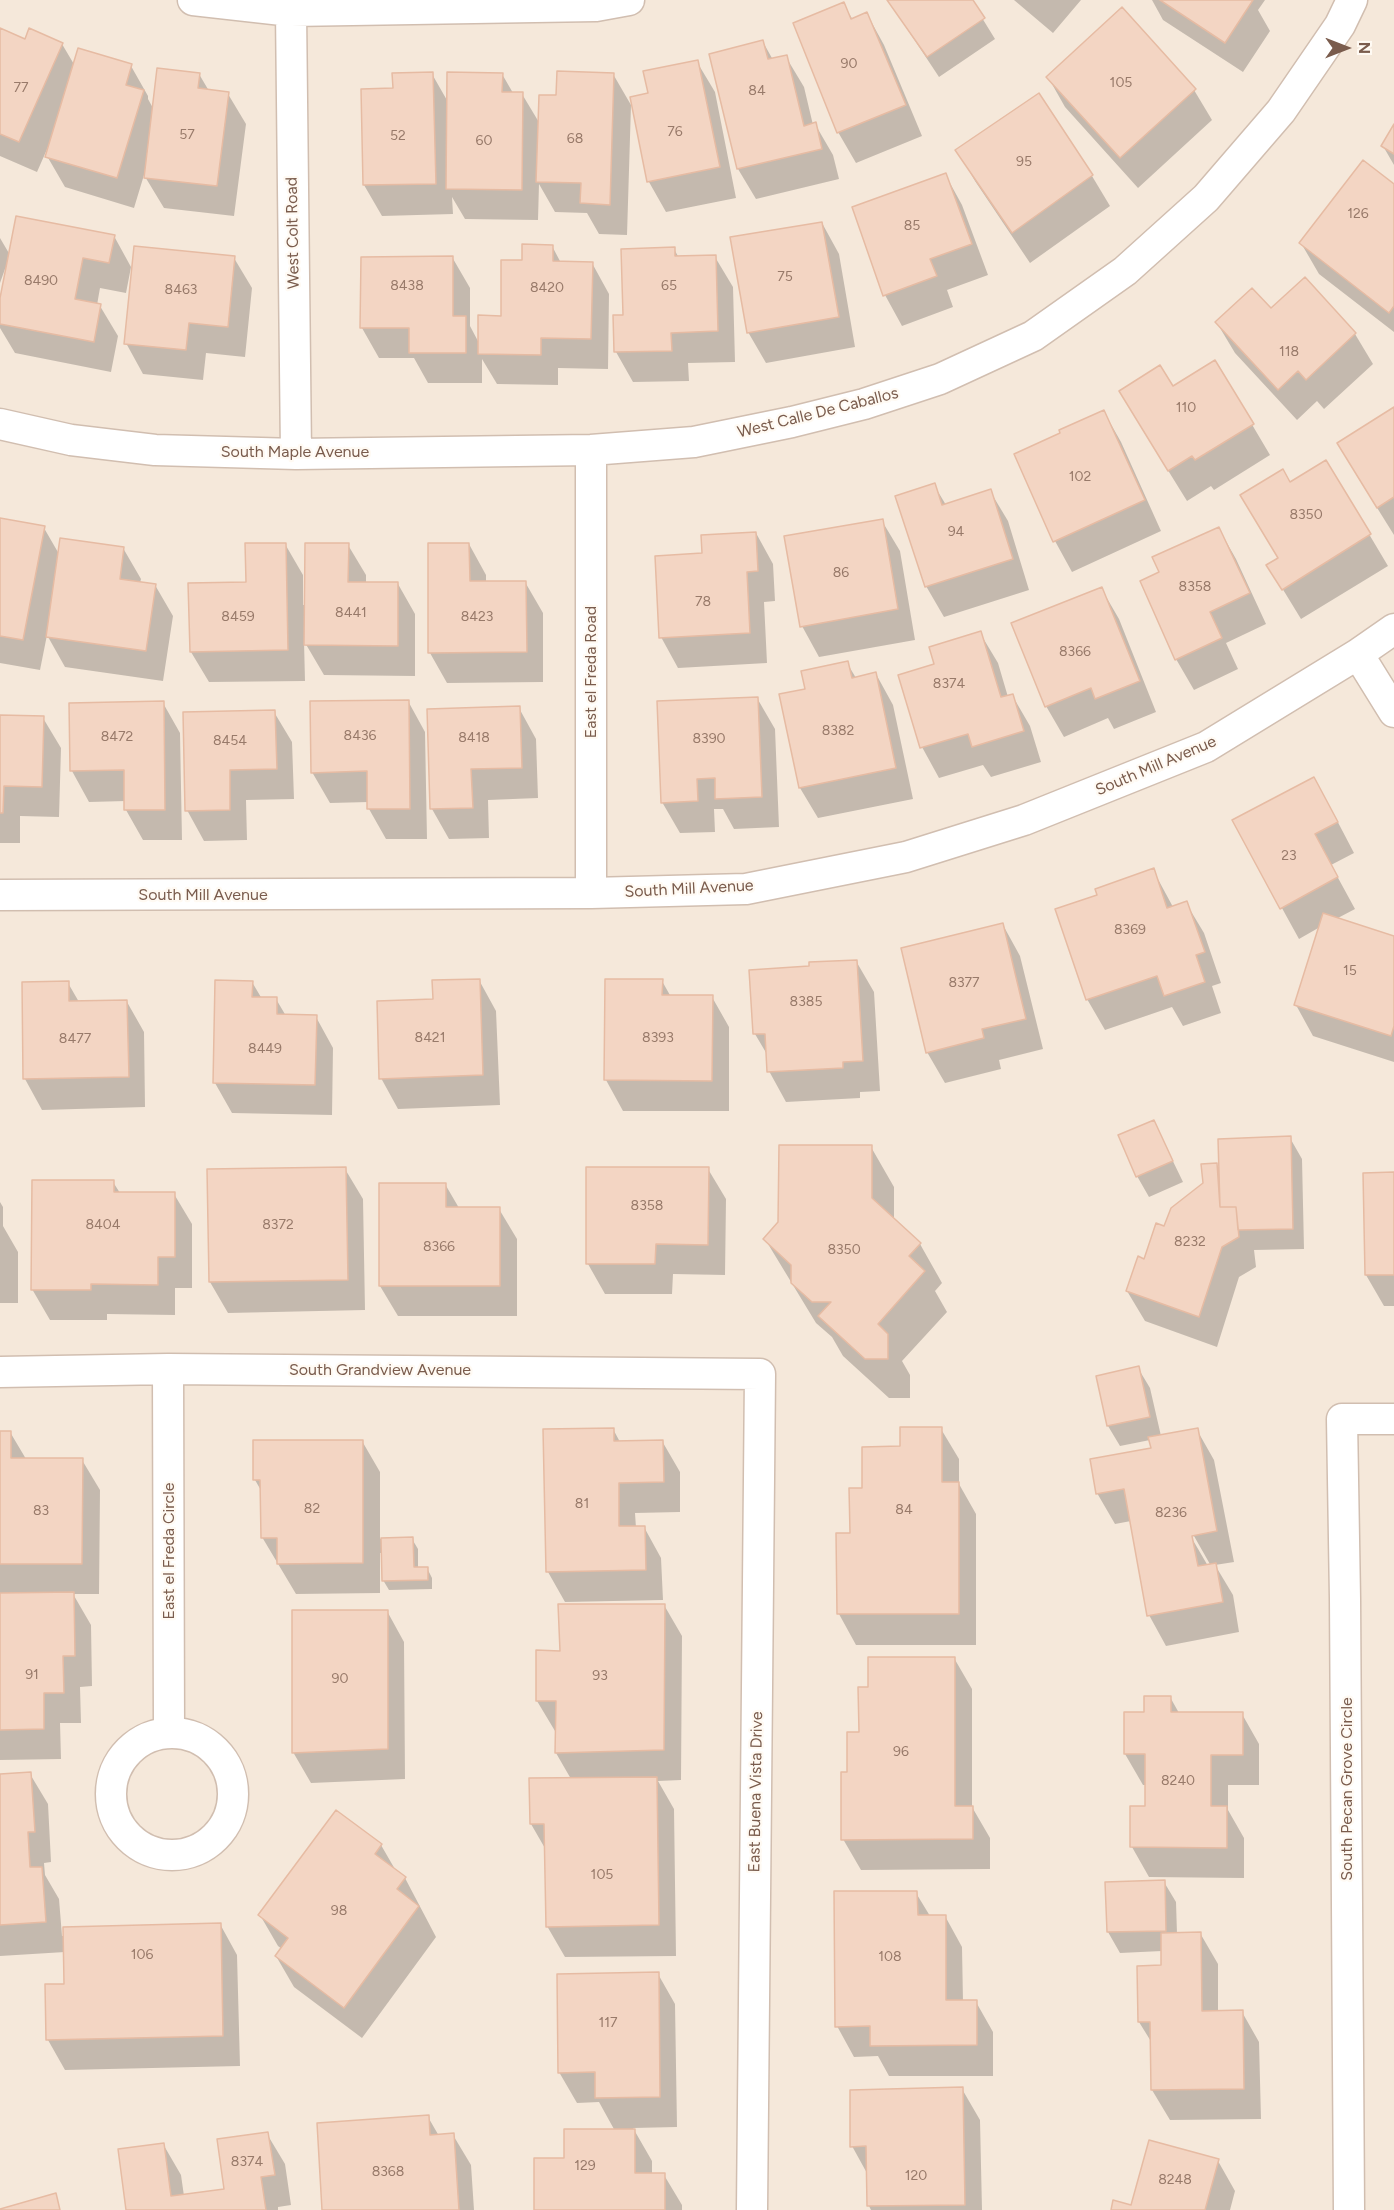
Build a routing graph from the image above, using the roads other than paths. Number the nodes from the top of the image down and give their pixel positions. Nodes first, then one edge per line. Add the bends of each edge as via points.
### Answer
1 (193, 0) edge
2 (629, 0) edge
3 (1352, 0) edge
4 (291, 11) junction
5 (0, 424) edge
6 (591, 450) junction
7 (296, 454) junction
8 (1394, 629) edge
9 (1358, 654) junction
10 (1394, 712) edge
11 (591, 893) junction
12 (0, 895) edge
13 (168, 1369) junction
14 (0, 1372) edge
15 (760, 1374) joint
16 (1394, 1419) edge
17 (169, 1733) junction
18 (752, 2210) edge
19 (1349, 2210) edge

1 - 4 street
2 - 4 street via 596,6
3 - 6 street, West Calle De Caballos via 1340,25 1281,111 1206,198 1125,271 1033,336 940,379 864,404 694,442
4 - 7 street, West Colt Road
5 - 7 street, South Maple Avenue via 72,440 155,450
6 - 7 street, South Maple Avenue
6 - 11 street, East el Freda Road
8 - 9 street, South Mill Avenue
9 - 10 street
9 - 11 street, South Mill Avenue via 1206,747 1024,820 906,857 746,889
11 - 12 street, South Mill Avenue
13 - 14 street, South Grandview Avenue
13 - 15 street, South Grandview Avenue
13 - 17 street, East el Freda Circle
15 - 18 street, East Buena Vista Drive
16 - 19 street, South Pecan Grove Circle via 1342,1419
17 - 17 street via 150,1736 133,1746 120,1761 111,1799 115,1818 133,1841 158,1855 179,1856 199,1850 216,1838 228,1820 233,1800 231,1779 223,1760 209,1745 190,1735

